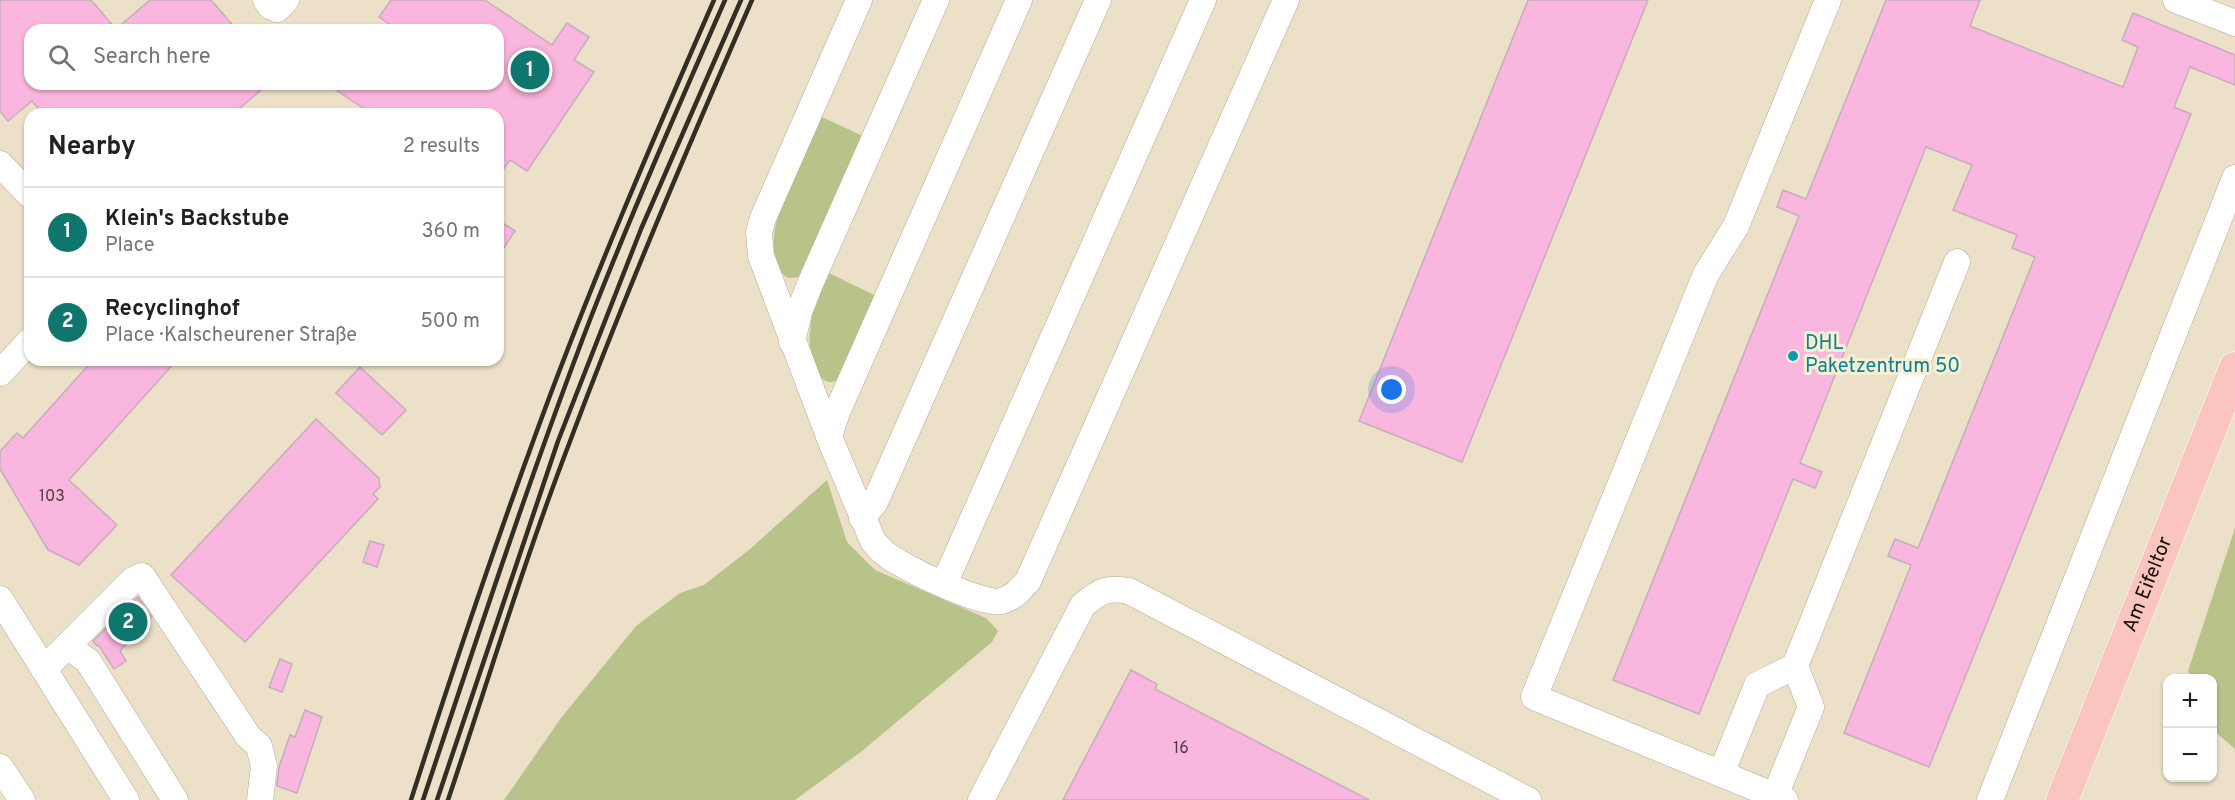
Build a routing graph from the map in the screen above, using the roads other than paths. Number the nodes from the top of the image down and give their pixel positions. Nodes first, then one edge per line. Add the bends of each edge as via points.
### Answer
1 (266, 0) edge
2 (286, 0) edge
3 (859, 0) edge
4 (936, 0) edge
5 (1019, 0) edge
6 (1098, 0) edge
7 (1203, 0) edge
8 (1286, 0) edge
9 (1828, 0) edge
10 (2176, 0) edge
11 (2235, 23) edge
12 (0, 164) edge
13 (2235, 178) edge
14 (24, 189) edge
15 (1957, 262) dead end
16 (792, 342) junction
17 (24, 347) edge
18 (2235, 368) edge
19 (0, 373) edge
20 (829, 436) junction
21 (862, 518) junction
22 (944, 584) junction
23 (0, 599) edge
24 (67, 646) junction
25 (1795, 666) junction
26 (44, 669) junction
27 (0, 767) edge
28 (1721, 774) junction
29 (1780, 798) edge
30 (22, 800) edge
31 (126, 800) edge
32 (175, 800) edge
33 (260, 800) edge
34 (981, 800) edge
35 (1528, 800) edge
36 (1990, 800) edge
37 (2062, 800) edge

1 - 2 street via 277,9
3 - 16 street via 759,232 761,256
4 - 16 street via 810,284
5 - 20 street
6 - 21 street via 875,502
7 - 22 street
8 - 22 street via 1028,581 1016,594 1000,601 983,600
9 - 28 street via 1736,226 1706,274 1534,697
10 - 11 street
12 - 14 street
13 - 36 street
15 - 25 street
16 - 20 street
17 - 19 street
18 - 37 main road, Am Eifeltor
20 - 21 street
21 - 22 street via 880,550
23 - 26 street
24 - 26 street
24 - 32 street via 88,661
24 - 33 street via 133,580 142,576 248,736 259,746 264,766
25 - 28 street via 1757,685
25 - 29 street via 1811,706
26 - 31 street
27 - 30 street
28 - 29 street
34 - 35 street via 1083,605 1112,588 1129,591

